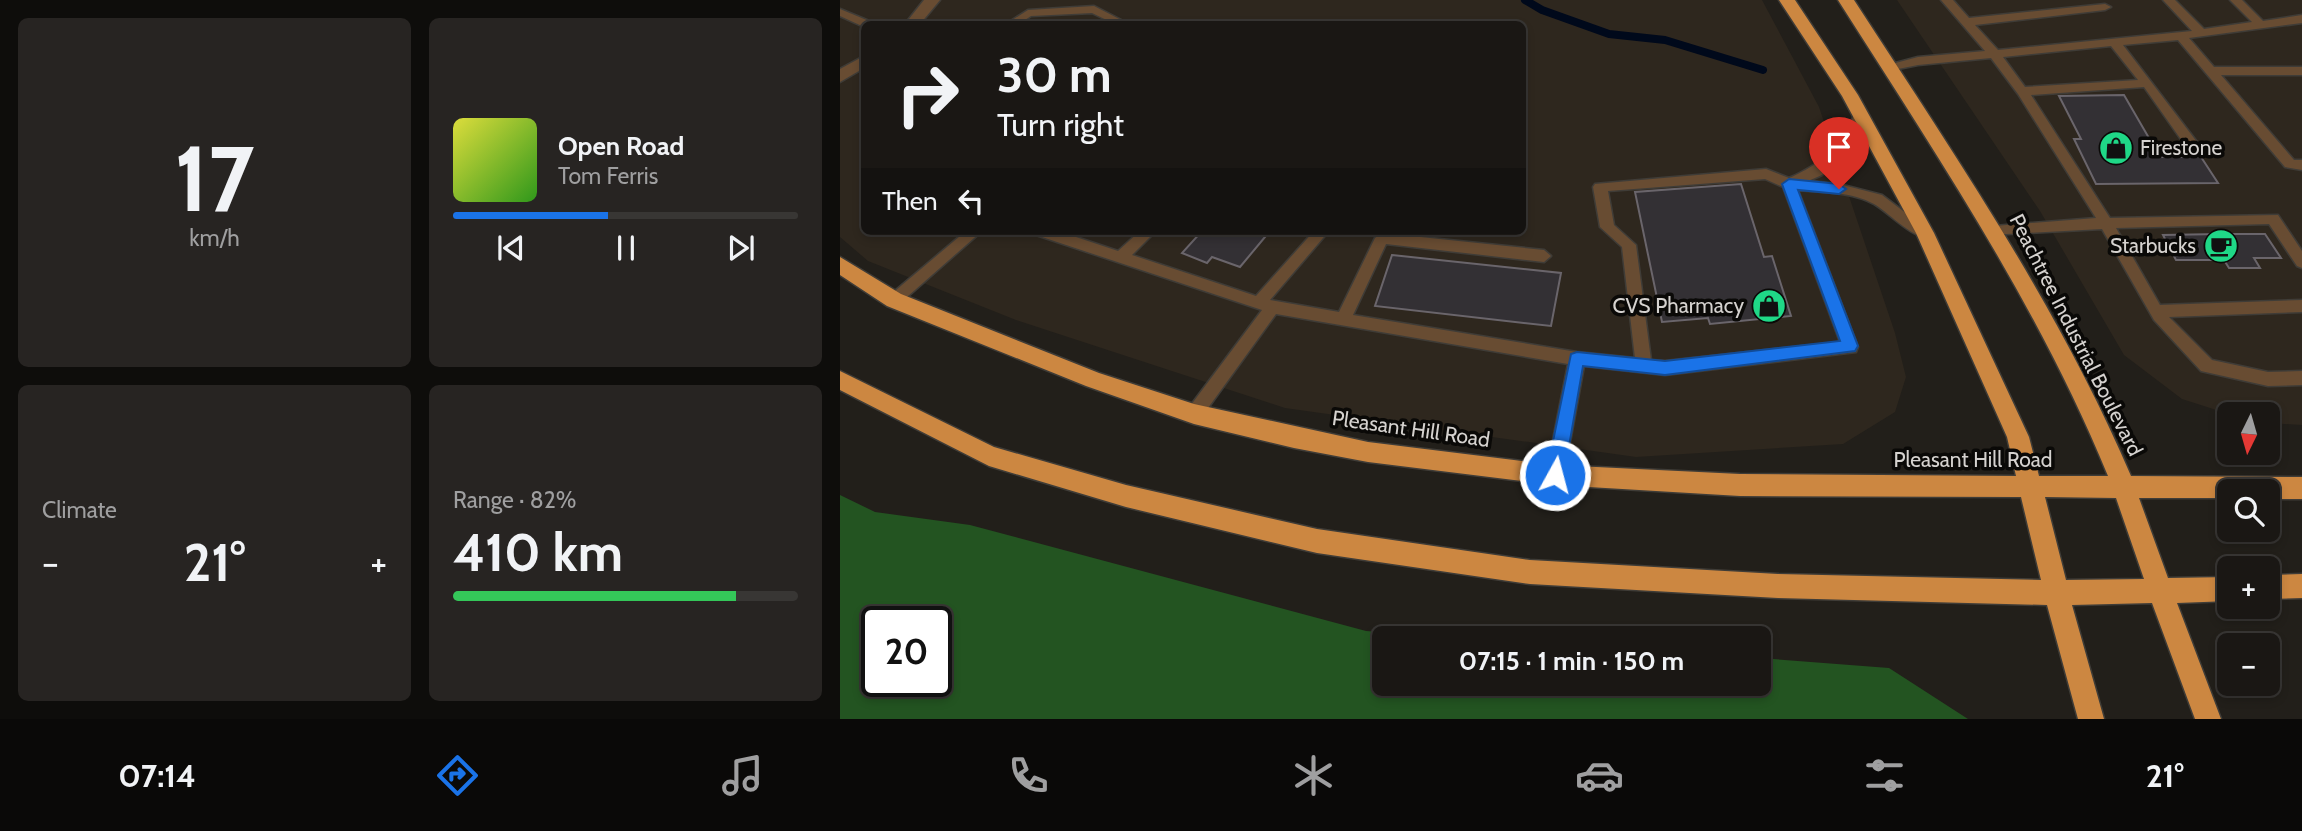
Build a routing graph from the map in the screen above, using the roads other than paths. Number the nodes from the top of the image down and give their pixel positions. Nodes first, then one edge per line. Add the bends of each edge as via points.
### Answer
1 (846, 0) edge
2 (932, 0) edge
3 (1787, 0) edge
4 (1846, 0) edge
5 (1947, 0) edge
6 (2169, 0) edge
7 (2236, 0) edge
8 (840, 4) edge
9 (2105, 6) dead end
10 (840, 12) edge
11 (2302, 19) edge
12 (914, 21) edge
13 (1016, 21) edge
14 (1117, 21) edge
15 (861, 22) edge
16 (1966, 22) junction
17 (2261, 25) junction
18 (2202, 33) junction
19 (2181, 36) junction
20 (2114, 42) junction
21 (1994, 53) junction
22 (861, 63) edge
23 (1892, 68) junction
24 (2211, 71) junction
25 (2302, 71) edge
26 (840, 77) edge
27 (2147, 83) junction
28 (2022, 91) junction
29 (1861, 114) junction
30 (2192, 145) dead end
31 (2302, 164) edge
32 (1789, 184) junction
33 (2106, 223) junction
34 (1994, 231) junction
35 (1925, 233) junction
36 (970, 235) edge
37 (1054, 235) edge
38 (1145, 235) edge
39 (1319, 235) edge
40 (1544, 256) dead end
41 (1121, 257) junction
42 (2302, 262) edge
43 (840, 265) edge
44 (894, 300) junction
45 (1266, 305) junction
46 (2302, 306) edge
47 (2156, 311) junction
48 (1343, 319) junction
49 (1577, 359) junction
50 (1644, 366) junction
51 (2302, 378) edge
52 (840, 380) edge
53 (1194, 414) junction
54 (1555, 475) junction
55 (2032, 487) junction
56 (2124, 487) junction
57 (2302, 488) edge
58 (2302, 586) edge
59 (2280, 587) edge
60 (2217, 590) edge
61 (2161, 592) junction
62 (2058, 593) junction
63 (2091, 719) edge
64 (2208, 719) edge

1 - 8 lane
2 - 12 street
3 - 29 highway
4 - 23 highway, Peachtree Industrial Boulevard
5 - 16 lane
6 - 18 lane
7 - 17 lane
9 - 16 lane
10 - 15 lane
11 - 17 lane
13 - 14 lane via 1028,13 1094,9
16 - 21 lane
17 - 18 lane
18 - 19 lane
19 - 20 lane
19 - 24 lane
20 - 21 lane
20 - 27 lane
21 - 23 lane
21 - 28 lane
22 - 26 street
23 - 34 highway, Peachtree Industrial Boulevard
24 - 25 lane
24 - 31 lane via 2290,164
27 - 28 lane
27 - 30 lane
28 - 33 lane
29 - 32 lane via 1847,147 1817,172
29 - 35 highway
32 - 35 lane via 1877,199
32 - 50 lane via 1850,346 1665,368
32 - 50 lane via 1766,174 1600,187 1607,227 1629,245
33 - 34 lane
33 - 42 lane via 2273,219
33 - 47 lane
34 - 56 highway, Peachtree Industrial Boulevard via 2098,425
35 - 55 highway via 2018,437
36 - 44 lane
37 - 41 lane
38 - 41 lane
39 - 45 lane
40 - 48 lane via 1382,238
41 - 45 lane
43 - 44 highway, Pleasant Hill Road
44 - 53 highway, Pleasant Hill Road via 1094,380
45 - 48 lane
45 - 53 lane
46 - 47 lane
47 - 51 lane via 2207,366 2268,379
48 - 49 lane
49 - 50 lane
49 - 54 lane
52 - 62 highway via 989,456 1126,496 1317,541 1530,572 1778,586
53 - 54 highway, Pleasant Hill Road via 1368,452
54 - 55 highway, Pleasant Hill Road via 1740,485
55 - 56 highway, Pleasant Hill Road
55 - 62 highway
56 - 57 highway, Pleasant Hill Road
56 - 61 highway, Peachtree Industrial Boulevard
58 - 59 highway
60 - 61 highway
61 - 62 highway
61 - 64 highway, Peachtree Industrial Boulevard
62 - 63 highway

